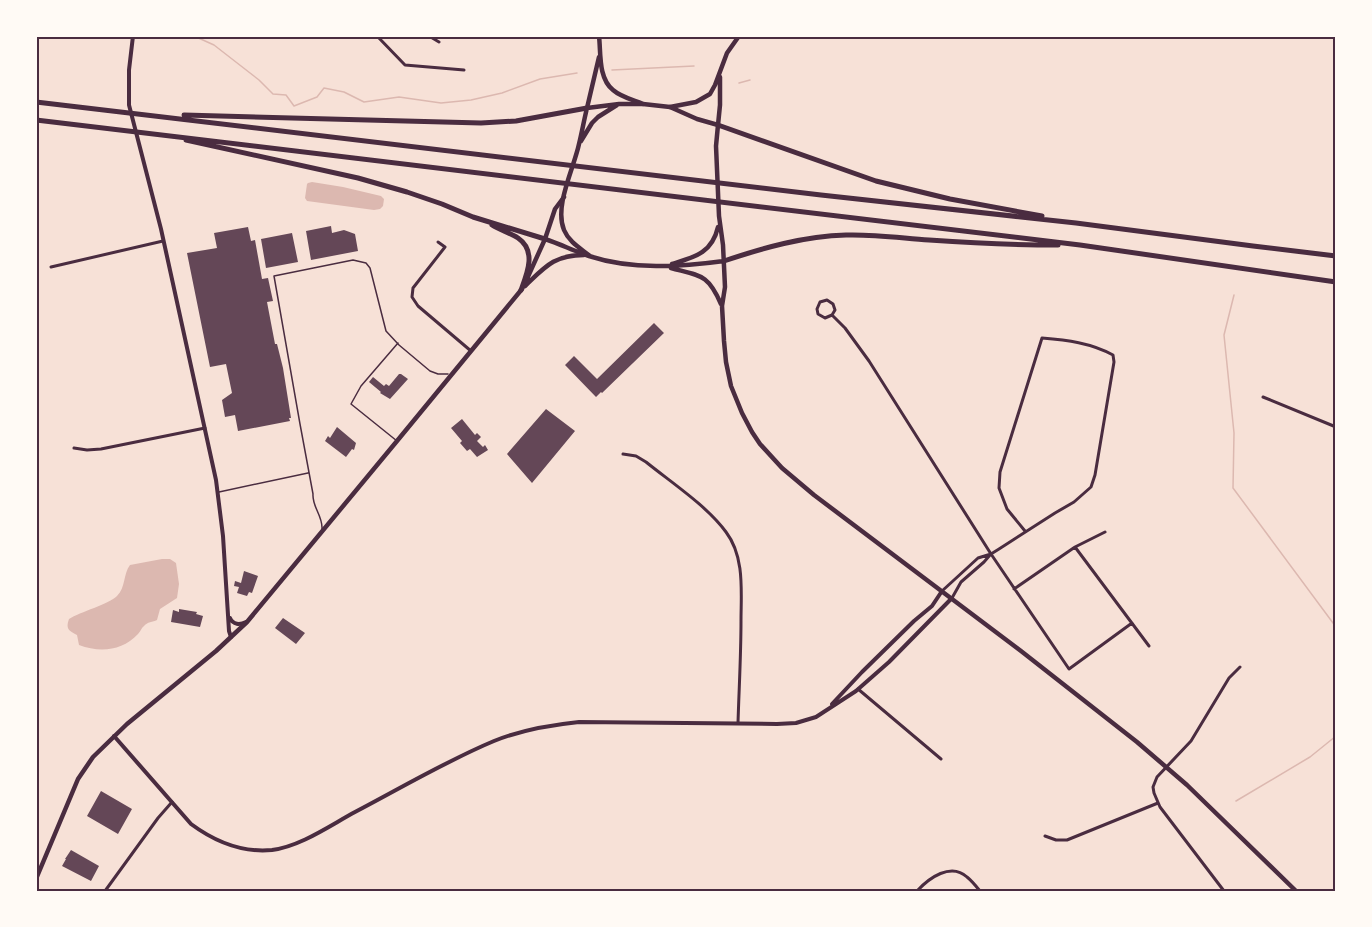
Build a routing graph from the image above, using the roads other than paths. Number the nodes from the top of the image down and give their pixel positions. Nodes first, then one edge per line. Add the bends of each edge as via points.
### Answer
1 (134, 36) edge
2 (377, 36) edge
3 (429, 36) edge
4 (599, 36) edge
5 (739, 36) edge
6 (439, 42) dead end
7 (600, 54) junction
8 (464, 70) dead end
9 (720, 72) junction
10 (36, 102) edge
11 (619, 104) junction
12 (643, 104) junction
13 (670, 107) junction
14 (587, 108) junction
15 (150, 114) junction
16 (36, 120) edge
17 (718, 125) junction
18 (154, 133) junction
19 (580, 143) junction
20 (564, 197) junction
21 (719, 219) junction
22 (485, 221) junction
23 (1076, 223) junction
24 (545, 239) junction
25 (163, 241) junction
26 (438, 242) dead end
27 (1080, 245) junction
28 (590, 256) junction
29 (1336, 256) edge
30 (724, 261) junction
31 (664, 266) junction
32 (51, 267) dead end
33 (1336, 282) edge
34 (521, 290) junction
35 (722, 306) junction
36 (832, 315) junction
37 (398, 343) junction
38 (471, 351) junction
39 (452, 374) junction
40 (1263, 397) dead end
41 (1336, 427) edge
42 (205, 428) junction
43 (397, 441) junction
44 (74, 448) dead end
45 (623, 454) dead end
46 (309, 473) junction
47 (219, 492) junction
48 (1025, 531) junction
49 (1105, 532) dead end
50 (321, 533) junction
51 (1075, 547) junction
52 (991, 554) junction
53 (1014, 589) junction
54 (942, 591) junction
55 (952, 598) junction
56 (227, 609) junction
57 (247, 622) junction
58 (1132, 623) junction
59 (231, 637) junction
60 (1149, 646) dead end
61 (1240, 666) dead end
62 (858, 689) junction
63 (828, 709) junction
64 (738, 723) junction
65 (114, 736) junction
66 (941, 759) dead end
67 (1166, 768) junction
68 (172, 802) junction
69 (1158, 803) junction
70 (1045, 836) dead end
71 (36, 879) edge
72 (105, 891) edge
73 (917, 891) edge
74 (980, 891) edge
75 (1224, 891) edge
76 (1296, 891) edge

1 - 25 street via 128,77 129,105
2 - 8 street via 405,65
3 - 6 street
4 - 7 main road
5 - 9 main road
7 - 12 main road via 605,78 613,90
7 - 14 main road
9 - 13 main road via 706,97
9 - 17 main road
10 - 15 highway
11 - 12 main road
11 - 14 main road
11 - 19 main road via 598,117
12 - 13 main road
13 - 17 main road
14 - 15 highway via 482,123
14 - 19 main road
15 - 23 highway
16 - 18 highway
17 - 21 main road
17 - 23 highway via 876,181
18 - 22 highway via 358,178
18 - 27 highway
19 - 20 main road
20 - 24 main road via 555,209
20 - 28 main road via 564,231
21 - 30 main road
21 - 31 main road via 714,239 706,250
22 - 24 highway
22 - 34 highway via 518,238 525,246 529,266
23 - 29 highway
24 - 28 main road
24 - 34 main road
25 - 32 street
25 - 42 street
26 - 38 street via 444,247 413,288 412,297
27 - 30 highway via 1007,245 846,235 800,240
27 - 33 highway
28 - 31 main road
28 - 34 main road via 554,261
30 - 31 main road
30 - 35 main road
31 - 35 main road via 707,279
34 - 38 main road
35 - 54 main road via 731,386 760,444 814,495
36 - 36 street via 832,303 820,302 818,314 825,318
36 - 52 street via 869,362
37 - 39 lane via 430,371
37 - 43 lane via 361,386 351,404
37 - 46 lane via 386,331 366,262 346,261 274,276
38 - 39 main road
39 - 43 main road
40 - 41 street
42 - 44 street via 101,449
42 - 47 street
43 - 50 main road
45 - 64 street via 646,462 714,517 734,546 741,574
46 - 47 lane
46 - 50 lane
47 - 56 street
48 - 48 street via 1074,502 1091,487 1112,381 1113,355 1068,340 1042,338 1000,472 999,488 1007,509
48 - 52 street
49 - 51 street
50 - 57 main road
51 - 53 street
51 - 58 street
52 - 53 street
52 - 54 street via 978,558
52 - 55 street via 961,582
53 - 58 street via 1069,669
54 - 55 main road
54 - 63 street via 932,606
55 - 62 street
55 - 67 main road
56 - 57 street via 234,623
56 - 59 street
57 - 59 main road
58 - 60 street
59 - 65 main road
61 - 67 street via 1228,678 1191,741
62 - 63 street
62 - 66 street
63 - 64 street via 796,723
64 - 68 street via 579,722 521,733 443,765 300,841 272,850 241,848 217,841 191,824
65 - 68 street
65 - 71 main road via 78,779
67 - 69 street via 1154,782
67 - 76 main road
68 - 72 street
69 - 70 street via 1067,840
69 - 75 street
73 - 74 street via 935,876 953,871 966,876

